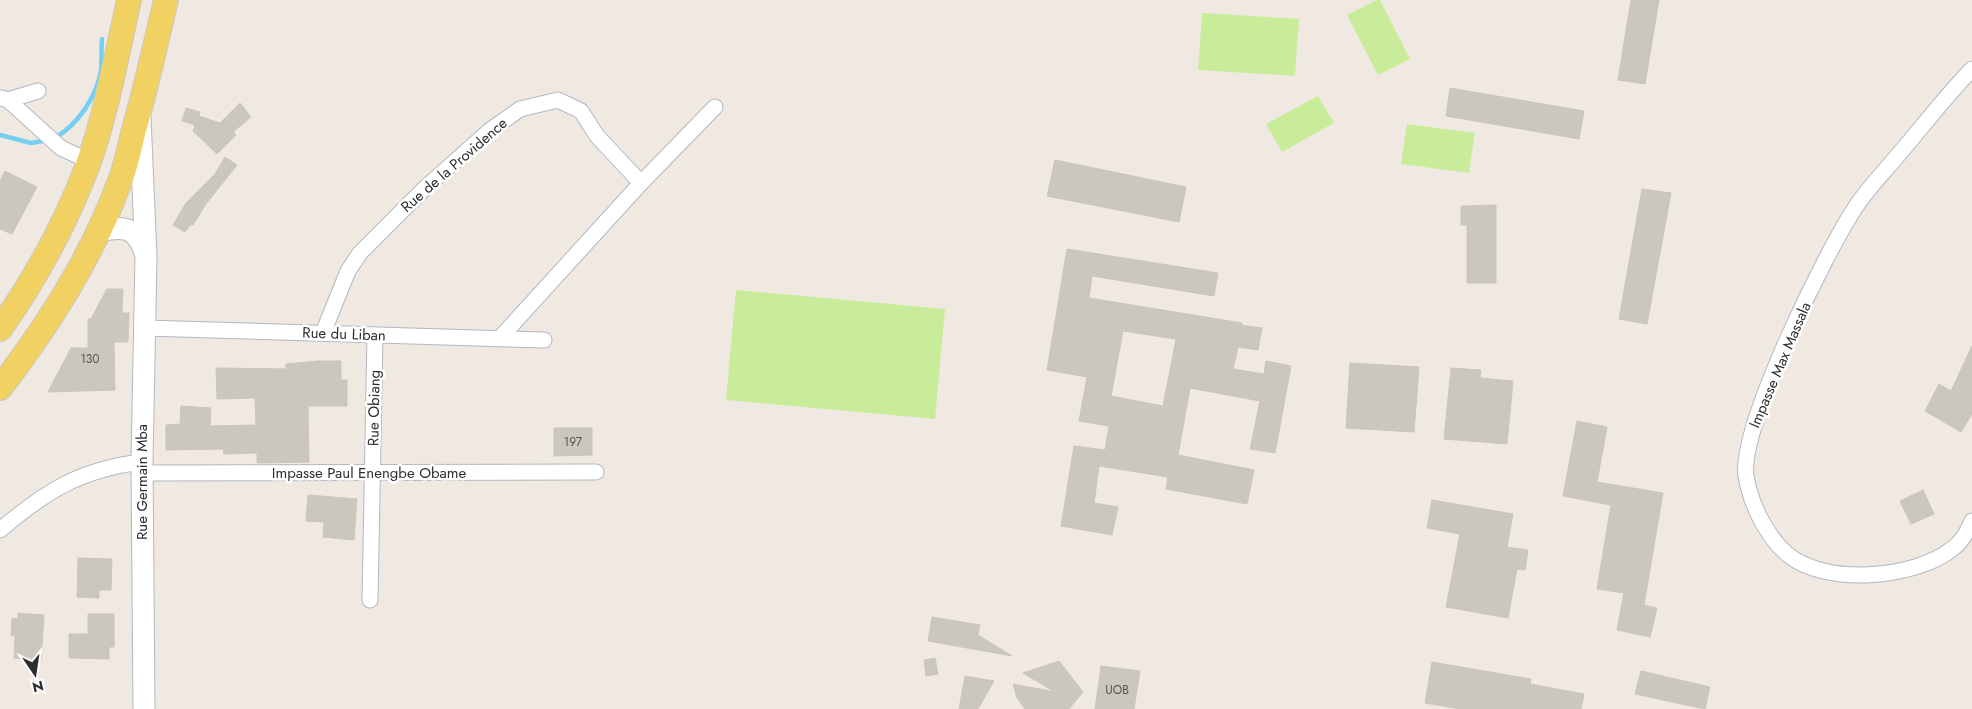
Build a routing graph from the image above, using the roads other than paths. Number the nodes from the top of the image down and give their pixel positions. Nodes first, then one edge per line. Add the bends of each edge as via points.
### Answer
1 (129, 0) edge
2 (166, 0) edge
3 (1972, 69) edge
4 (38, 91) dead end
5 (4, 99) edge
6 (715, 107) dead end
7 (139, 113) junction
8 (89, 161) junction
9 (641, 184) junction
10 (99, 231) junction
11 (146, 256) junction
12 (144, 328) junction
13 (0, 329) edge
14 (323, 333) junction
15 (374, 335) junction
16 (500, 338) junction
17 (544, 340) dead end
18 (0, 388) edge
19 (142, 468) junction
20 (373, 472) junction
21 (596, 472) dead end
22 (1972, 521) edge
23 (0, 530) edge
24 (370, 600) dead end
25 (144, 709) edge

1 - 8 main road
2 - 7 main road
3 - 22 street, Impasse Max Massala via 1857,206 1819,273 1782,353 1757,412 1745,464 1753,500 1778,545 1798,561 1829,572 1854,576 1927,563 1952,549
4 - 5 street
5 - 8 street via 61,148
6 - 9 street
7 - 10 main road via 121,180
7 - 11 street, Rue Germain Mba
8 - 13 main road via 50,246
9 - 14 street, Rue de la Providence via 597,136 581,111 558,100 520,109 489,131 425,188 360,253 344,279
9 - 16 street
10 - 11 street via 119,227 128,229 139,239
10 - 18 main road via 60,303
11 - 12 street, Rue Germain Mba
12 - 14 street, Rue du Liban
12 - 19 street, Rue Germain Mba
14 - 15 street, Rue du Liban
15 - 16 street, Rue du Liban
15 - 20 street, Rue Obiang
16 - 17 street, Rue du Liban
19 - 20 street, Impasse Paul Enengbe Obame
19 - 23 street, Impasse Paul Enengbe Obame via 102,469 59,486
19 - 25 street, Rue Germain Mba
20 - 21 street, Impasse Paul Enengbe Obame
20 - 24 street, Rue Obiang

